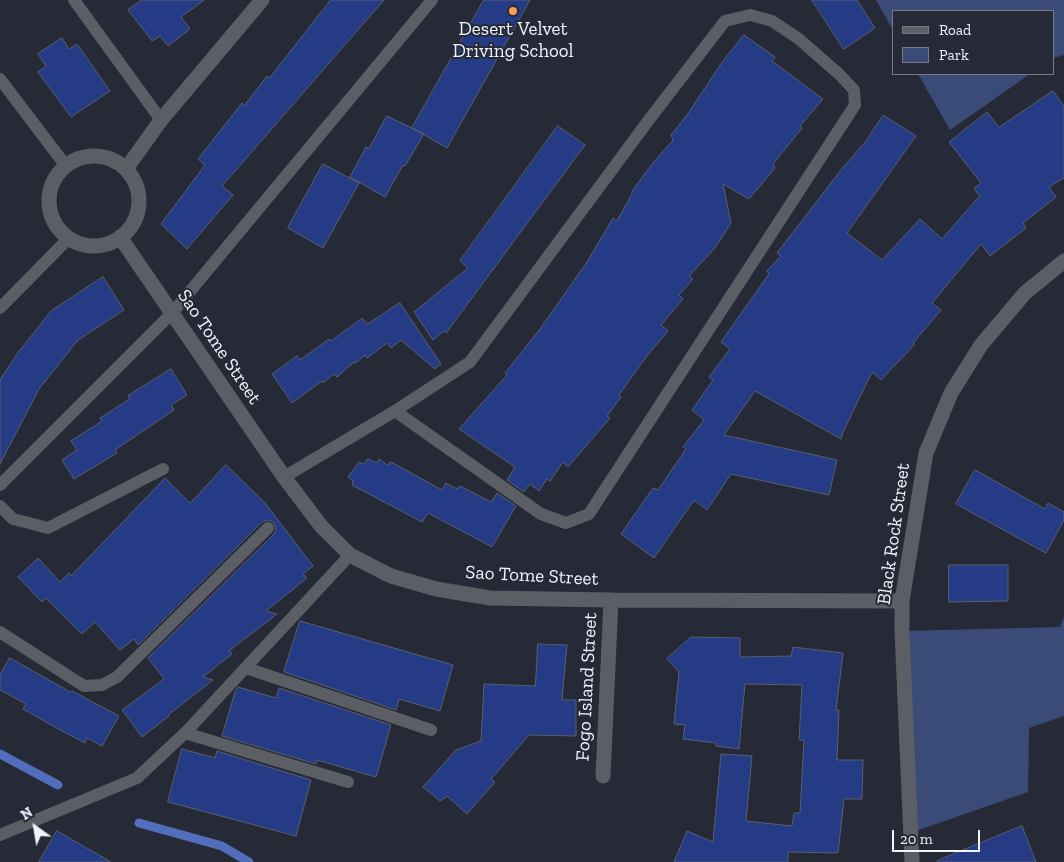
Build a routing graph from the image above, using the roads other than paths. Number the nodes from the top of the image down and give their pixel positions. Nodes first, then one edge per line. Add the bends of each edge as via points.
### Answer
1 (74, 0) edge
2 (262, 0) edge
3 (432, 0) edge
4 (0, 79) edge
5 (161, 120) junction
6 (66, 166) junction
7 (126, 169) junction
8 (120, 237) junction
9 (69, 238) junction
10 (1064, 261) edge
11 (0, 308) edge
12 (172, 313) junction
13 (395, 411) junction
14 (163, 469) dead end
15 (284, 478) junction
16 (0, 485) edge
17 (0, 506) edge
18 (268, 528) dead end
19 (350, 555) junction
20 (611, 600) junction
21 (902, 601) junction
22 (0, 632) edge
23 (246, 668) junction
24 (431, 730) dead end
25 (185, 733) junction
26 (602, 776) dead end
27 (348, 782) dead end
28 (0, 835) edge
29 (912, 862) edge

1 - 5 lane
2 - 5 street
3 - 12 lane
4 - 6 lane
5 - 7 street
6 - 7 street via 87,157 101,157
6 - 9 street via 54,181 50,208 55,222
7 - 8 street via 136,185 139,204 130,228
8 - 9 street via 98,245 86,245
8 - 12 street, Sao Tome Street
9 - 11 lane
10 - 21 street, Black Rock Street via 1025,293 981,345 951,393 926,453
12 - 15 street, Sao Tome Street
12 - 16 lane
13 - 13 lane via 470,362 725,21 750,15 772,21 799,38 854,90 856,105 589,514 566,523 541,514
13 - 15 lane
14 - 17 lane via 48,528 13,519
15 - 19 street, Sao Tome Street via 320,526
18 - 22 lane via 117,677 102,685 84,686
19 - 20 street, Sao Tome Street via 391,576 436,589 490,598
19 - 23 lane
20 - 21 street, Sao Tome Street
20 - 26 street, Fogo Island Street
21 - 29 street, Black Rock Street
23 - 24 lane
23 - 25 lane
25 - 27 lane
25 - 28 lane via 137,778

